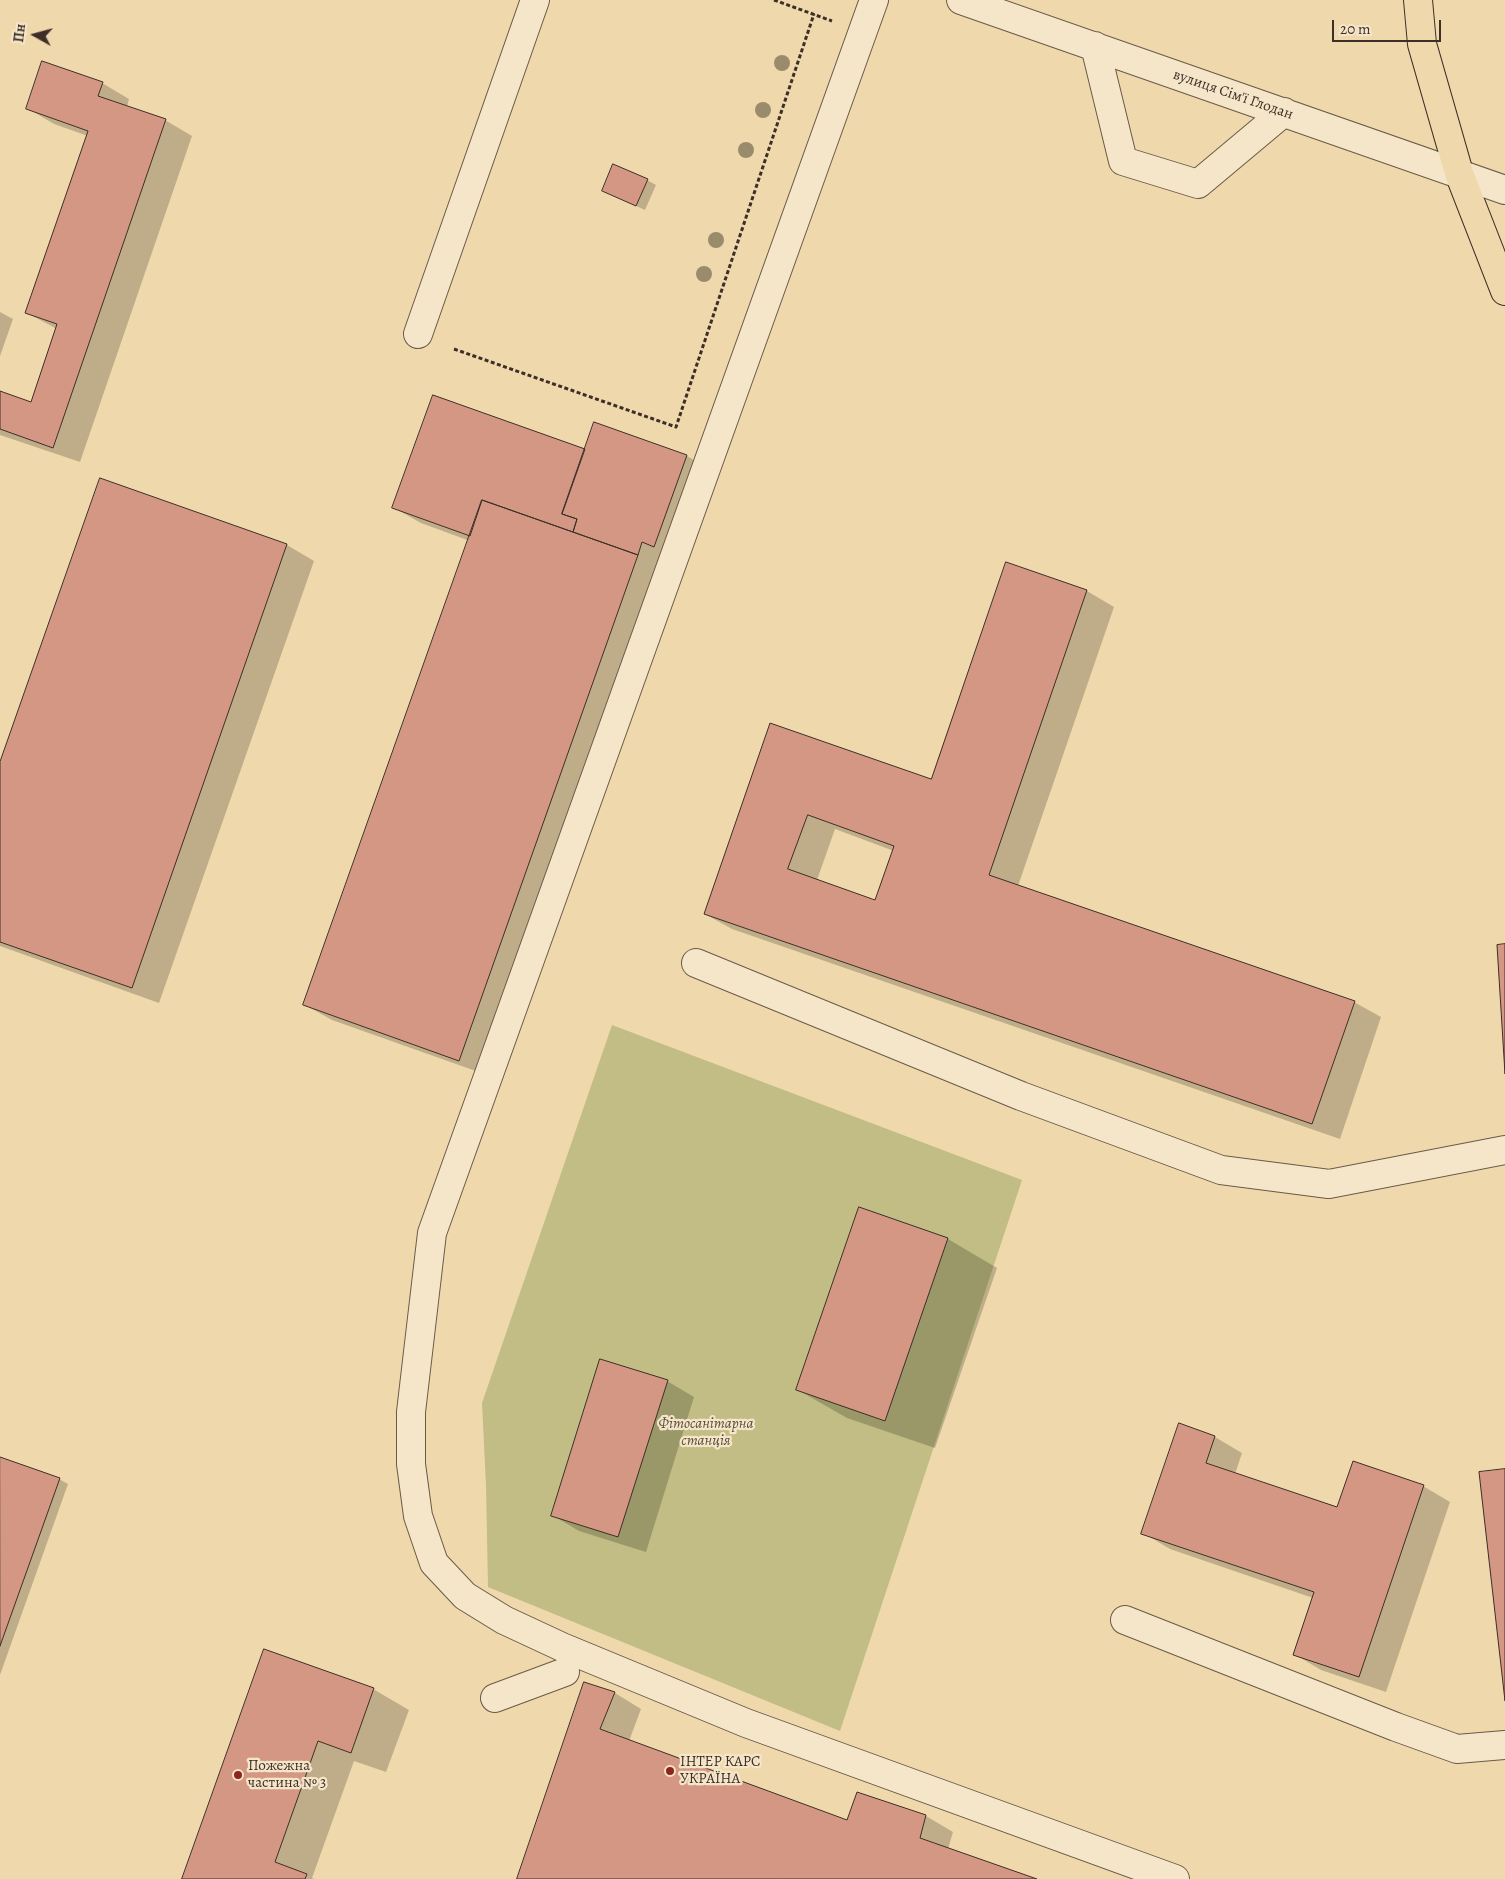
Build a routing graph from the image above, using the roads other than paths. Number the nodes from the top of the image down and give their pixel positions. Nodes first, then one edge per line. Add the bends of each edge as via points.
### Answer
1 (536, 0) edge
2 (874, 0) edge
3 (961, 0) edge
4 (1418, 0) edge
5 (1094, 46) junction
6 (1284, 112) junction
7 (1459, 173) junction
8 (1505, 190) edge
9 (1505, 291) edge
10 (418, 334) dead end
11 (696, 963) dead end
12 (1505, 1150) edge
13 (1125, 1620) dead end
14 (566, 1670) junction
15 (495, 1698) dead end
16 (1505, 1744) edge
17 (1175, 1879) edge

1 - 10 street
2 - 14 street via 432,1233 411,1412 411,1464 418,1516 434,1563 464,1595 504,1620
3 - 5 street, вулиця Сім'ї Глодан
4 - 7 main road via 1422,44
5 - 6 street, вулиця Сім'ї Глодан
5 - 6 street via 1123,161 1198,184
6 - 7 street, вулиця Сім'ї Глодан
7 - 8 street, вулиця Сім'ї Глодан
7 - 9 main road
11 - 12 street via 1021,1096 1221,1170 1329,1184
13 - 16 street via 1457,1749
14 - 15 street
14 - 17 street via 746,1723

